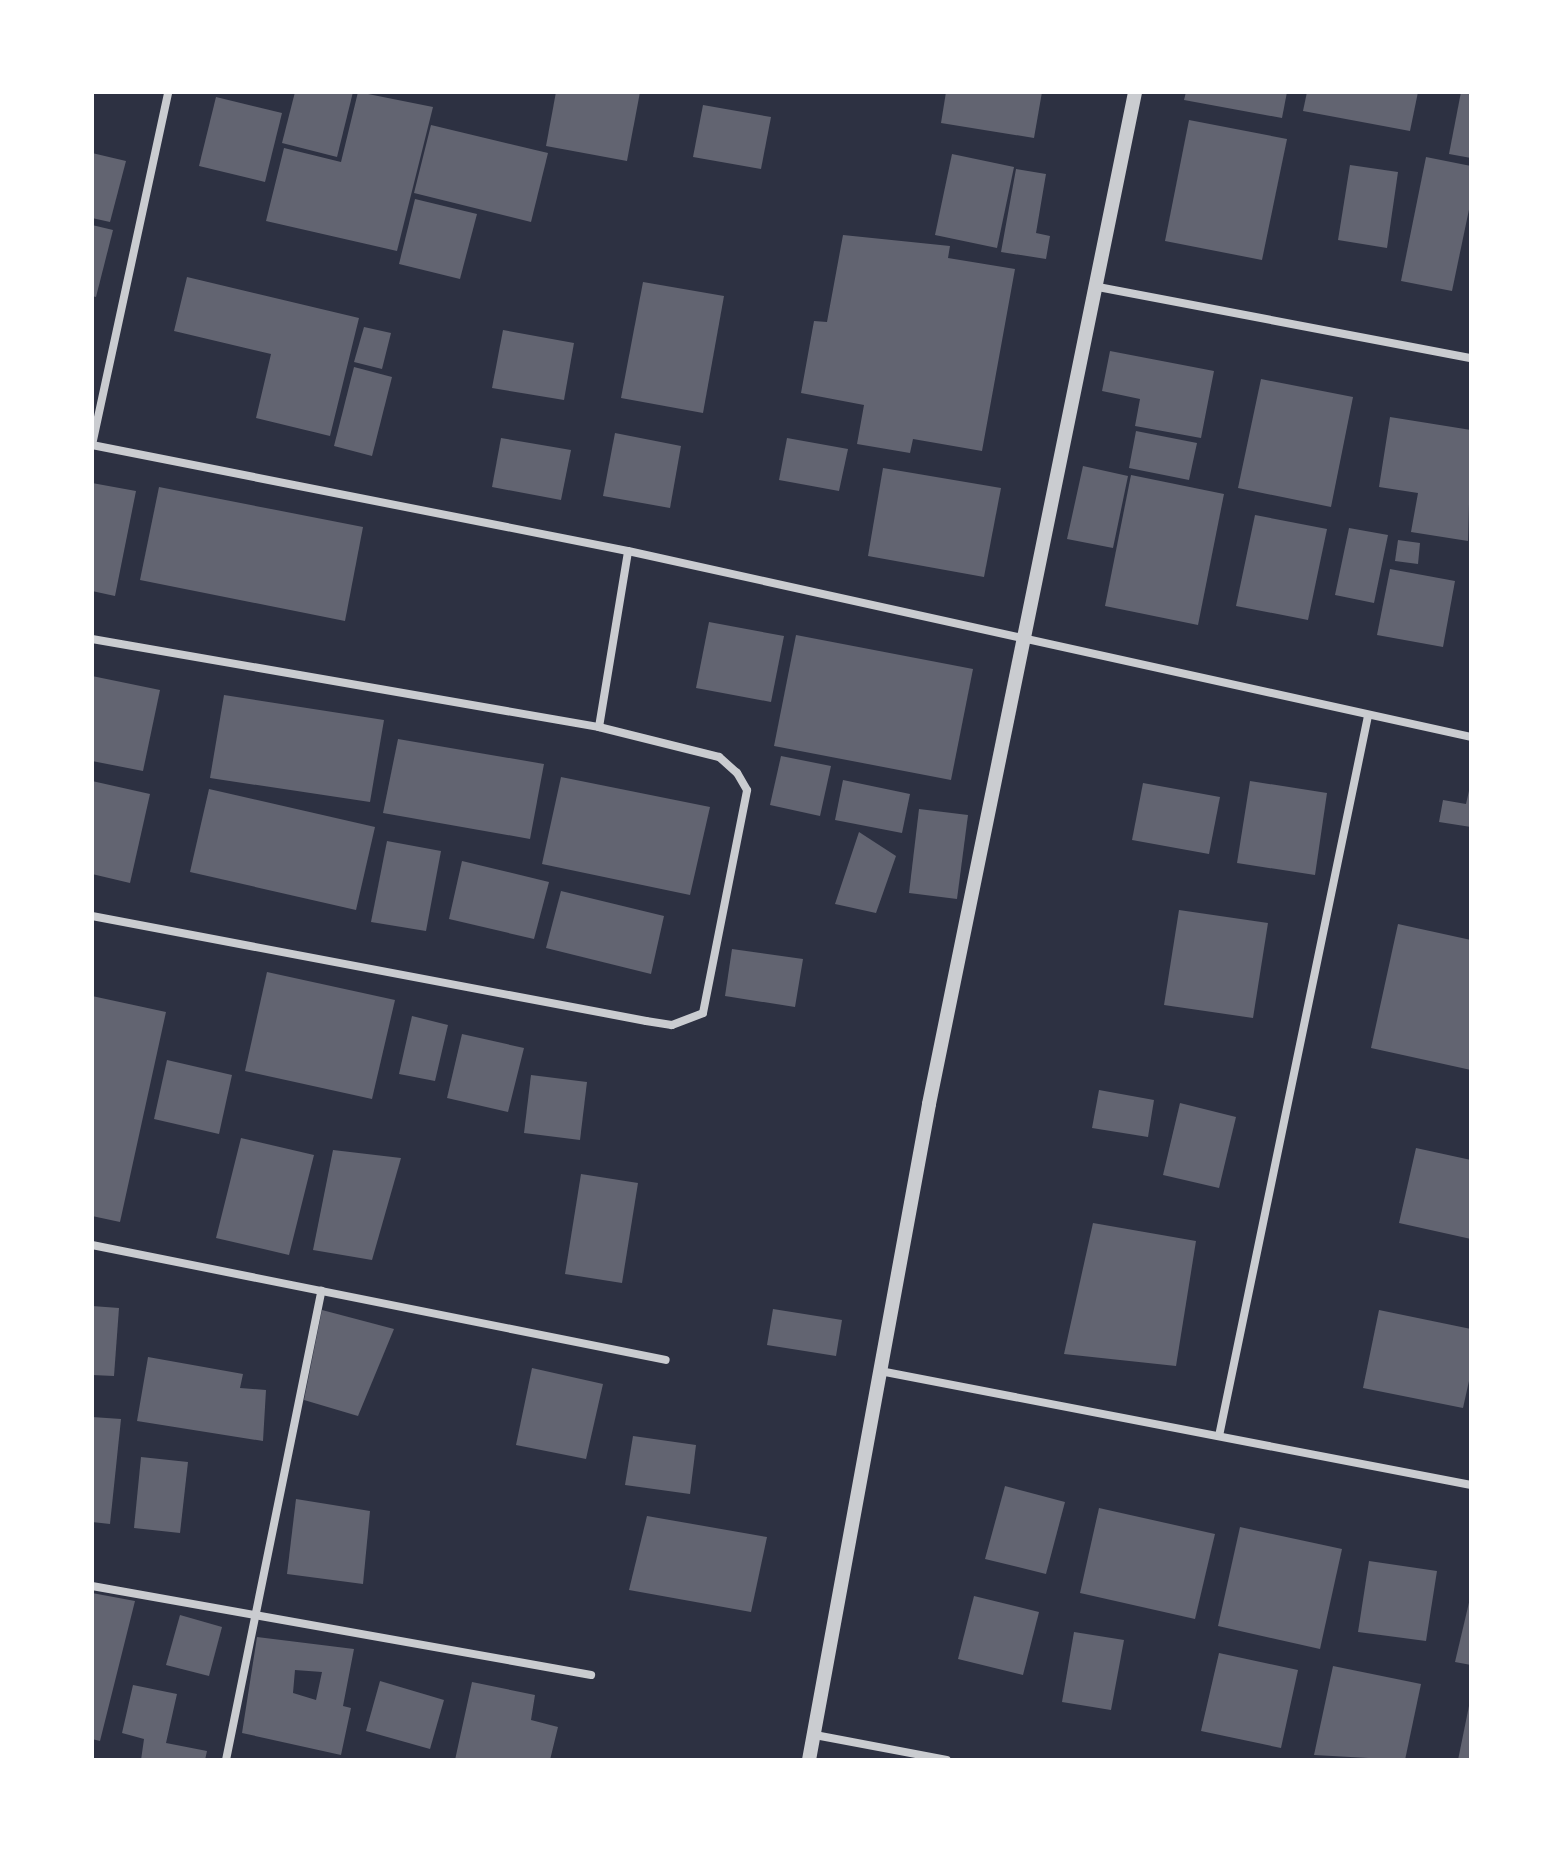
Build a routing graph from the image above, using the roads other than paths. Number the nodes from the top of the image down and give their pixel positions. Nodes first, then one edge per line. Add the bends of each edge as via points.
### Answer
1 (168, 92) edge
2 (1135, 92) edge
3 (1098, 287) junction
4 (1471, 358) edge
5 (92, 445) edge
6 (628, 551) junction
7 (92, 639) edge
8 (1025, 643) junction
9 (1368, 716) junction
10 (599, 727) junction
11 (1471, 737) edge
12 (92, 916) edge
13 (92, 1245) edge
14 (321, 1291) junction
15 (666, 1360) dead end
16 (880, 1371) junction
17 (1219, 1436) junction
18 (1471, 1485) edge
19 (92, 1586) edge
20 (253, 1617) junction
21 (591, 1675) dead end
22 (815, 1735) junction
23 (226, 1760) edge
24 (809, 1760) edge
25 (947, 1760) edge

1 - 5 street
2 - 3 street
3 - 4 street
3 - 8 street
5 - 6 street
6 - 8 street
6 - 10 street
7 - 10 street
8 - 9 street
8 - 16 street via 934,1075
9 - 11 street
9 - 17 street
10 - 12 street via 719,757 747,790 708,1001 692,1020 672,1025 646,1021
13 - 14 street
14 - 15 street
14 - 20 street
16 - 17 street
16 - 22 street
17 - 18 street
19 - 20 street
20 - 21 street
20 - 23 street
22 - 24 street
22 - 25 street

